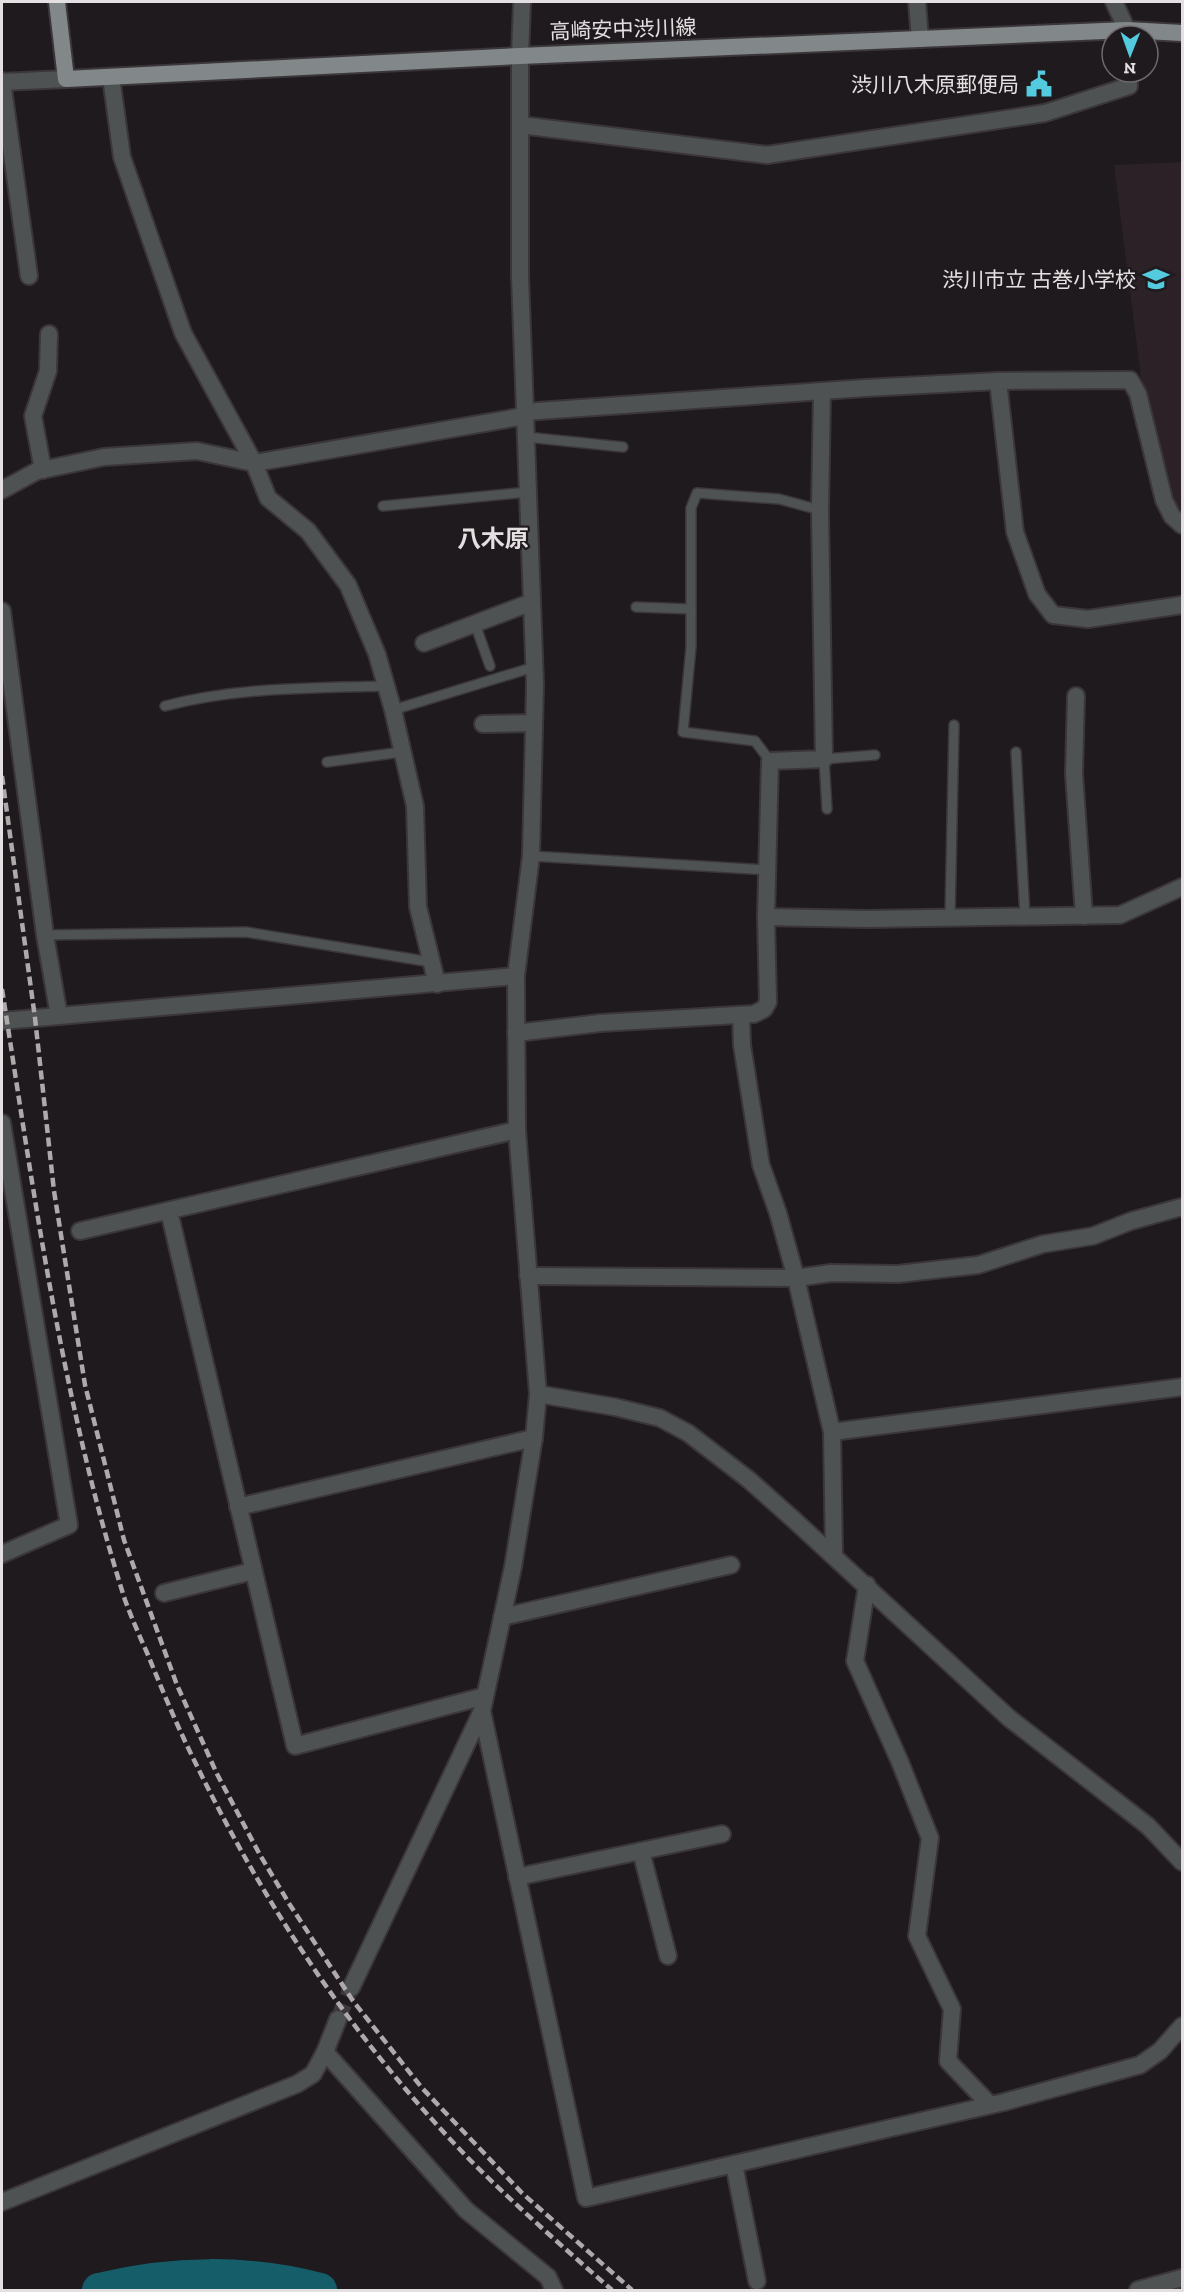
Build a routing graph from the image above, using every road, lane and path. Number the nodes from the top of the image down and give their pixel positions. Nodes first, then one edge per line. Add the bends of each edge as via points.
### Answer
1 (57, 2) edge
2 (522, 2) edge
3 (917, 2) edge
4 (1114, 2) edge
5 (1123, 24) edge
6 (1160, 33) edge
7 (1182, 33) edge
8 (1100, 34) edge
9 (920, 39) junction
10 (520, 56) junction
11 (111, 77) junction
12 (66, 79) junction
13 (2, 81) edge
14 (1129, 84) edge
15 (520, 125) junction
16 (29, 276) dead end
17 (49, 334) dead end
18 (999, 381) junction
19 (822, 392) junction
20 (525, 414) junction
21 (526, 437) junction
22 (623, 447) dead end
23 (254, 463) junction
24 (43, 470) junction
25 (2, 490) edge
26 (528, 492) junction
27 (383, 506) dead end
28 (820, 510) junction
29 (1182, 527) edge
30 (532, 602) junction
31 (1182, 605) edge
32 (636, 606) dead end
33 (691, 609) junction
34 (2, 611) edge
35 (475, 624) junction
36 (424, 643) dead end
37 (490, 666) dead end
38 (534, 667) junction
39 (386, 686) junction
40 (1076, 696) dead end
41 (165, 706) dead end
42 (393, 710) junction
43 (534, 723) junction
44 (483, 724) dead end
45 (954, 725) dead end
46 (402, 752) junction
47 (1016, 752) dead end
48 (875, 755) dead end
49 (824, 759) junction
50 (770, 761) junction
51 (327, 762) dead end
52 (827, 809) dead end
53 (531, 856) junction
54 (768, 870) junction
55 (1182, 887) edge
56 (1084, 916) junction
57 (766, 917) junction
58 (1025, 917) junction
59 (950, 918) junction
60 (45, 935) junction
61 (431, 962) junction
62 (516, 976) junction
63 (437, 984) junction
64 (741, 1015) junction
65 (58, 1016) junction
66 (2, 1022) edge
67 (516, 1034) junction
68 (2, 1123) edge
69 (517, 1130) junction
70 (1182, 1207) edge
71 (169, 1211) junction
72 (80, 1231) dead end
73 (528, 1275) junction
74 (796, 1278) junction
75 (1182, 1388) edge
76 (538, 1394) junction
77 (832, 1432) junction
78 (534, 1438) junction
79 (238, 1507) junction
80 (2, 1554) edge
81 (834, 1555) junction
82 (731, 1566) dead end
83 (253, 1570) junction
84 (867, 1586) junction
85 (164, 1593) dead end
86 (502, 1617) junction
87 (483, 1704) junction
88 (722, 1834) dead end
89 (641, 1851) junction
90 (1182, 1862) edge
91 (517, 1877) junction
92 (668, 1956) dead end
93 (351, 1988) tunnel mouth
94 (338, 2019) tunnel mouth
95 (1182, 2026) edge
96 (325, 2052) junction
97 (990, 2106) junction
98 (734, 2164) junction
99 (2, 2202) edge
100 (1182, 2278) edge
101 (757, 2281) dead end
102 (554, 2290) edge
103 (1138, 2290) edge

1 - 12 main road
2 - 10 street
3 - 9 street
4 - 5 street
6 - 7 main road, 高崎安中渋川線
8 - 9 main road, 高崎安中渋川線
9 - 10 main road, 高崎安中渋川線
10 - 11 main road, 高崎安中渋川線
10 - 15 street
11 - 12 main road, 高崎安中渋川線
11 - 23 street via 122,157 183,333
12 - 13 street
13 - 16 street
14 - 15 street via 1045,113 767,155
15 - 20 street
17 - 24 street via 48,371 33,416
18 - 19 street
18 - 29 street via 1130,380 1138,394 1164,500
18 - 31 street via 1015,532 1037,594 1053,615 1088,619
19 - 20 street
19 - 28 street
20 - 21 street
20 - 23 street
21 - 22 lane
21 - 26 street
23 - 24 street via 197,451 104,457
23 - 39 street via 268,498 308,531 348,585
24 - 25 street
26 - 27 lane
26 - 30 street
28 - 33 lane via 779,499 697,493 691,508
28 - 49 street
30 - 35 street
30 - 38 street
32 - 33 lane
33 - 50 lane via 683,732 754,741
34 - 60 street
35 - 36 street
35 - 37 lane
38 - 42 lane
38 - 43 street
39 - 41 lane via 276,689 202,697
39 - 42 street
40 - 56 street via 1074,774
42 - 46 street
43 - 44 street
43 - 53 street
45 - 59 lane
46 - 51 lane
46 - 61 street via 414,806 418,907
47 - 58 lane
48 - 49 lane
49 - 50 street
49 - 52 lane
50 - 54 street
53 - 54 lane
53 - 62 street
54 - 57 street
55 - 56 street via 1120,915
56 - 58 street
57 - 59 street
57 - 64 street via 768,1002 764,1010
58 - 59 street
60 - 61 lane via 246,932
60 - 65 street
61 - 63 street
62 - 63 street
62 - 67 street
63 - 65 street
64 - 67 street via 600,1023
64 - 74 street via 761,1165
65 - 66 street
67 - 69 street
68 - 80 street via 69,1525
69 - 71 street
69 - 73 street
70 - 74 street via 1094,1236 1043,1244 978,1265 898,1274 831,1273
71 - 72 street
71 - 79 street
73 - 74 street
73 - 76 street
74 - 77 street
75 - 77 street
76 - 78 street
76 - 81 street via 660,1418 748,1479
77 - 81 street
78 - 79 street
78 - 86 street
79 - 83 street
81 - 84 street
82 - 86 street
83 - 85 street
83 - 87 street via 295,1746
84 - 90 street via 1009,1718 1148,1826
84 - 97 street via 855,1661 930,1838 917,1936 952,2009 948,2061
86 - 87 street
87 - 91 street
87 - 93 street
88 - 89 street
89 - 91 street
89 - 92 street
91 - 98 street via 586,2198
94 - 96 street
95 - 97 street via 1160,2052 1140,2065
96 - 99 street via 313,2074 297,2084
96 - 102 street via 466,2210 548,2277
97 - 98 street
98 - 101 street
100 - 103 street

